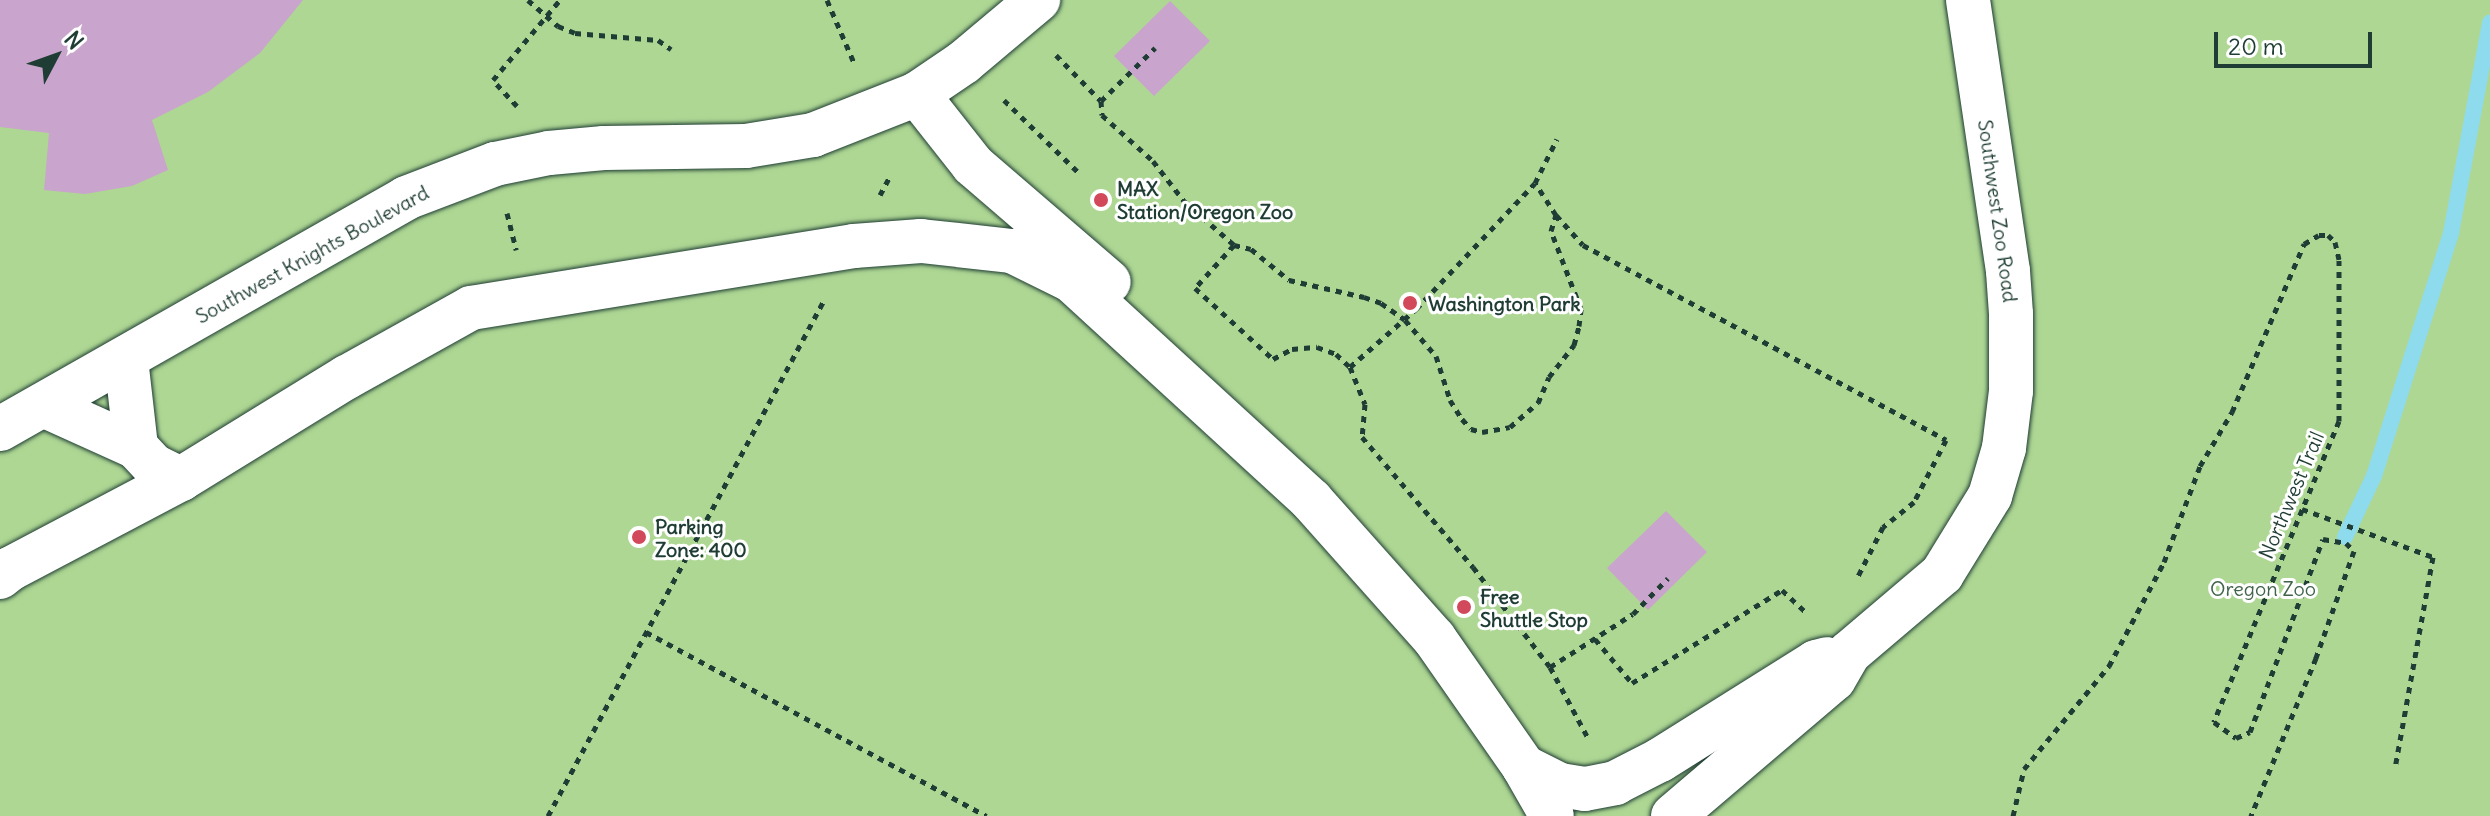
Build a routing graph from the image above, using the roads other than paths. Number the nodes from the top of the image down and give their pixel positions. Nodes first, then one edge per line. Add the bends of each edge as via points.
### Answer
1 (1038, 0) edge
2 (1968, 0) edge
3 (917, 94) junction
4 (126, 359) junction
5 (13, 415) edge
6 (136, 447) junction
7 (181, 479) junction
8 (1311, 500) junction
9 (0, 577) edge
10 (1849, 653) junction
11 (1524, 767) junction
12 (1552, 816) edge
13 (1673, 816) edge

1 - 3 street, Southwest Knights Boulevard
2 - 10 street, Southwest Zoo Road via 2008,271 2011,391 2004,448 1990,496 1942,574
3 - 4 street, Southwest Knights Boulevard via 813,135 760,144 604,148 495,164 406,198
3 - 8 street via 973,165 1253,412
4 - 5 street, Southwest Knights Boulevard
4 - 6 street
5 - 6 street
6 - 7 street via 154,466
7 - 8 street via 471,308 854,246 921,241 1012,251 1071,280
7 - 9 street
8 - 11 street via 1434,638
10 - 11 street, Southwest Zoo Road via 1816,662 1615,783 1585,789 1560,785
10 - 13 street, Southwest Zoo Road via 1834,679
11 - 12 street

